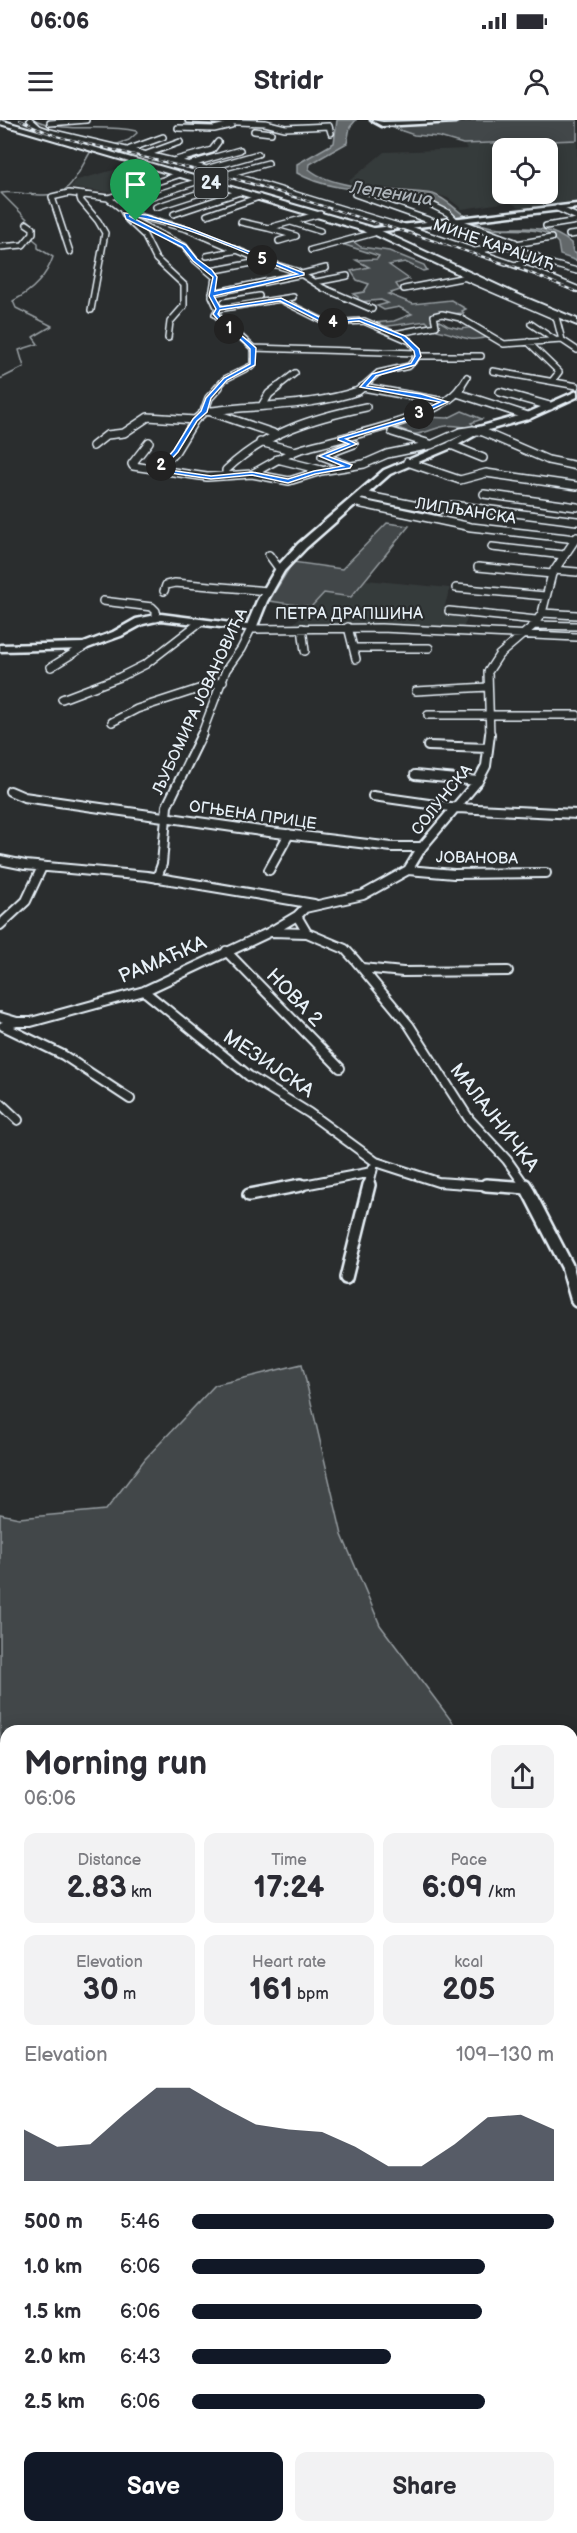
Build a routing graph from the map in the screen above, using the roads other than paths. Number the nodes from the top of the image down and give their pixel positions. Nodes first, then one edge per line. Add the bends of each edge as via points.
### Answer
1 (30, 120) edge
2 (86, 120) edge
3 (188, 120) edge
4 (278, 120) edge
5 (455, 120) edge
6 (415, 121) edge
7 (0, 122) edge
8 (258, 122) junction
9 (378, 122) edge
10 (50, 123) dead end
11 (272, 124) junction
12 (279, 127) junction
13 (178, 128) dead end
14 (254, 131) dead end
15 (331, 133) dead end
16 (163, 137) dead end
17 (180, 141) dead end
18 (219, 142) dead end
19 (129, 150) junction
20 (240, 150) dead end
21 (147, 154) junction
22 (258, 154) dead end
23 (175, 161) junction
24 (268, 163) dead end
25 (190, 164) junction
26 (208, 168) junction
27 (181, 174) junction
28 (228, 174) junction
29 (202, 180) junction
30 (221, 186) junction
31 (240, 192) junction
32 (355, 194) dead end
33 (84, 195) junction
34 (259, 197) junction
35 (108, 198) junction
36 (131, 203) dead end
37 (432, 205) dead end
38 (577, 206) edge
39 (156, 207) dead end
40 (557, 208) junction
41 (174, 214) dead end
42 (320, 214) junction
43 (207, 215) dead end
44 (127, 216) junction
45 (271, 218) dead end
46 (577, 219) edge
47 (457, 220) junction
48 (241, 222) dead end
49 (434, 222) junction
50 (288, 223) junction
51 (27, 224) dead end
52 (400, 226) junction
53 (546, 226) dead end
54 (268, 228) junction
55 (320, 231) dead end
56 (371, 231) junction
57 (577, 234) edge
58 (569, 235) dead end
59 (551, 238) dead end
60 (279, 241) dead end
61 (515, 243) junction
62 (505, 245) junction
63 (0, 247) edge
64 (238, 250) junction
65 (311, 250) dead end
66 (473, 251) junction
67 (70, 252) dead end
68 (207, 256) dead end
69 (534, 259) junction
70 (263, 261) junction
71 (515, 265) junction
72 (326, 268) dead end
73 (211, 271) junction
74 (577, 271) edge
75 (303, 274) junction
76 (347, 276) dead end
77 (469, 277) junction
78 (568, 279) dead end
79 (559, 281) junction
80 (316, 282) junction
81 (405, 289) dead end
82 (577, 289) edge
83 (212, 293) junction
84 (259, 296) dead end
85 (293, 297) dead end
86 (281, 300) junction
87 (217, 306) junction
88 (372, 309) dead end
89 (91, 310) dead end
90 (555, 315) junction
91 (577, 322) edge
92 (531, 324) dead end
93 (394, 334) junction
94 (168, 338) dead end
95 (559, 340) junction
96 (528, 342) junction
97 (253, 348) junction
98 (577, 350) edge
99 (418, 355) junction
100 (481, 356) dead end
101 (492, 371) dead end
102 (295, 373) dead end
103 (467, 377) dead end
104 (552, 381) junction
105 (577, 386) edge
106 (363, 387) junction
107 (500, 392) dead end
108 (457, 393) junction
109 (575, 396) edge
110 (445, 402) junction
111 (262, 406) junction
112 (550, 406) junction
113 (366, 407) dead end
114 (207, 412) junction
115 (528, 416) junction
116 (195, 420) junction
117 (478, 430) junction
118 (392, 432) dead end
119 (273, 433) junction
120 (340, 439) junction
121 (149, 442) dead end
122 (260, 442) junction
123 (431, 444) junction
124 (451, 445) junction
125 (93, 446) dead end
126 (295, 451) junction
127 (483, 458) dead end
128 (277, 459) junction
129 (406, 462) junction
130 (350, 466) junction
131 (577, 466) edge
132 (158, 470) junction
133 (321, 471) junction
134 (252, 474) junction
135 (226, 476) junction
136 (577, 486) edge
137 (484, 494) dead end
138 (363, 495) junction
139 (353, 502) junction
140 (577, 507) edge
141 (577, 521) edge
142 (577, 538) edge
143 (492, 547) dead end
144 (564, 555) junction
145 (478, 567) dead end
146 (553, 572) junction
147 (577, 572) edge
148 (456, 588) dead end
149 (164, 591) dead end
150 (268, 591) junction
151 (545, 596) junction
152 (103, 601) dead end
153 (449, 611) dead end
154 (542, 613) junction
155 (577, 615) edge
156 (156, 618) junction
157 (199, 623) junction
158 (535, 623) junction
159 (577, 626) edge
160 (348, 627) junction
161 (302, 628) junction
162 (251, 629) junction
163 (524, 634) junction
164 (577, 637) edge
165 (85, 646) junction
166 (0, 648) edge
167 (354, 648) junction
168 (429, 648) dead end
169 (305, 651) dead end
170 (356, 659) dead end
171 (51, 667) dead end
172 (223, 681) junction
173 (488, 687) junction
174 (416, 691) dead end
175 (62, 699) dead end
176 (489, 714) junction
177 (428, 715) dead end
178 (577, 715) edge
179 (112, 722) dead end
180 (428, 747) dead end
181 (488, 748) junction
182 (415, 775) dead end
183 (478, 781) junction
184 (10, 791) dead end
185 (373, 796) dead end
186 (457, 807) junction
187 (577, 814) edge
188 (166, 817) junction
189 (289, 834) junction
190 (422, 847) junction
191 (0, 861) edge
192 (42, 867) junction
193 (269, 870) dead end
194 (408, 870) junction
195 (546, 873) dead end
196 (157, 878) junction
197 (321, 905) junction
198 (297, 916) junction
199 (0, 924) edge
200 (270, 932) junction
201 (307, 933) junction
202 (226, 951) junction
203 (362, 968) junction
204 (508, 971) dead end
205 (144, 991) junction
206 (1, 1023) edge
207 (340, 1068) dead end
208 (130, 1099) dead end
209 (0, 1103) edge
210 (18, 1120) dead end
211 (374, 1167) junction
212 (527, 1188) junction
213 (249, 1195) dead end
214 (346, 1278) dead end
215 (577, 1301) edge

1 - 19 street, МИНЕ КАРАЏИЋ via 40,128
2 - 10 street
3 - 8 street
4 - 11 street
5 - 6 street
6 - 9 street
7 - 27 main road, 24
8 - 11 street
8 - 13 street via 216,129
11 - 12 street
12 - 14 street via 270,134
12 - 15 street via 329,126
16 - 19 street
17 - 21 street
18 - 23 street via 212,150
19 - 21 street, МИНЕ КАРАЏИЋ
20 - 25 street
21 - 23 street, МИНЕ КАРАЏИЋ
22 - 26 street
23 - 25 street, МИНЕ КАРАЏИЋ
24 - 28 street
25 - 26 street, МИНЕ КАРАЏИЋ
26 - 28 street, МИНЕ КАРАЏИЋ
27 - 29 main road, 24
27 - 35 street
28 - 52 street, МИНЕ КАРАЏИЋ
29 - 30 main road, 24
29 - 36 street
30 - 31 main road, 24
30 - 39 street
31 - 34 main road, 24
31 - 41 street
32 - 49 street
33 - 35 street
33 - 67 street via 67,193 52,197
33 - 89 street via 81,201 99,220 107,239
34 - 42 main road, 24
34 - 43 street
35 - 44 street
37 - 47 street
38 - 40 street
40 - 46 street
40 - 47 street
42 - 50 street
42 - 56 main road, 24
44 - 64 street via 144,216
44 - 73 street via 184,246
44 - 94 street via 144,235 156,259 185,286 184,306 170,322
45 - 50 street
46 - 53 street
47 - 49 street
47 - 61 street
48 - 54 street
49 - 52 street
50 - 54 street
50 - 55 street
51 - 63 street via 33,233 23,245
52 - 56 street
52 - 66 street, МИНЕ КАРАЏИЋ
54 - 60 street via 296,236
56 - 65 street
56 - 77 main road, 24
57 - 58 street
59 - 61 street
61 - 62 street
62 - 66 street
62 - 69 street via 538,257
64 - 68 street
64 - 70 street
66 - 71 street, МИНЕ КАРАЏИЋ
69 - 71 street
69 - 74 street
70 - 73 street
70 - 75 street
71 - 79 street, МИНЕ КАРАЏИЋ
72 - 75 street
73 - 83 street via 215,277
75 - 80 street
75 - 83 street
76 - 80 street
77 - 81 street
77 - 90 main road, 24
78 - 79 street
79 - 82 street, МИНЕ КАРАЏИЋ
80 - 88 street
83 - 87 street
84 - 87 street
85 - 86 street
86 - 87 street
86 - 93 street via 327,323 360,320
87 - 97 street via 215,314 226,328 239,333
90 - 91 main road, 24
90 - 95 street
92 - 95 street
93 - 96 street via 436,326 434,316 447,313 504,344
93 - 99 street via 410,341
95 - 96 street
95 - 98 street
96 - 104 street via 559,372
97 - 99 street
97 - 114 street via 253,365 225,379 209,398
99 - 100 street
99 - 106 street via 409,366 372,376
101 - 104 street
102 - 111 street via 269,394
103 - 108 street
104 - 105 street
106 - 110 street
106 - 111 street via 328,400
107 - 112 street
108 - 110 street
108 - 115 street
109 - 112 street, ЉУБОМИРА ЈОВАНОВИЋА
110 - 120 street via 404,420
111 - 114 street
112 - 115 street, ЉУБОМИРА ЈОВАНОВИЋА
113 - 119 street
114 - 116 street
114 - 119 street
115 - 117 street, ЉУБОМИРА ЈОВАНОВИЋА
116 - 125 street via 148,417 124,433 107,435
116 - 132 street via 176,451
117 - 123 street via 462,431
117 - 124 street, ЉУБОМИРА ЈОВАНОВИЋА
117 - 131 street via 548,460
118 - 123 street
119 - 122 street
120 - 126 street
120 - 130 street via 354,444 322,456
121 - 132 street via 132,464
122 - 126 street
122 - 135 street via 238,456 226,470
123 - 130 street
124 - 127 street
124 - 129 street, ЉУБОМИРА ЈОВАНОВИЋА
126 - 128 street
128 - 133 street
128 - 134 street
129 - 136 street via 460,480 486,473
129 - 138 street, ЉУБОМИРА ЈОВАНОВИЋА via 387,472
130 - 133 street
132 - 135 street
133 - 134 street via 288,481
134 - 135 street
137 - 140 street
138 - 139 street, ЉУБОМИРА ЈОВАНОВИЋА
138 - 141 street via 438,510 452,505
139 - 142 street, ЛИПЉАНСКА via 471,527
139 - 150 street, ЉУБОМИРА ЈОВАНОВИЋА via 289,560 274,562
142 - 144 street
143 - 144 street
144 - 146 street
145 - 146 street
146 - 147 street
146 - 151 street
148 - 151 street
149 - 150 street via 166,585 175,583
150 - 162 street, ЉУБОМИРА ЈОВАНОВИЋА
151 - 154 street
152 - 156 street via 156,609
153 - 158 street
154 - 155 street
154 - 158 street, СОЛУНСКА
156 - 157 street, ПЕТРА ДРАПШИНА
156 - 165 street, ПЕТРА ДРАПШИНА via 140,621
157 - 162 street, ПЕТРА ДРАПШИНА
157 - 175 street via 146,664
158 - 159 street
158 - 163 street, СОЛУНСКА
160 - 161 street, ПЕТРА ДРАПШИНА
160 - 163 street, ПЕТРА ДРАПШИНА
160 - 167 street
161 - 162 street, ПЕТРА ДРАПШИНА
161 - 169 street
162 - 172 street, ЉУБОМИРА ЈОВАНОВИЋА
163 - 164 street, ПЕТРА ДРАПШИНА
163 - 173 street, СОЛУНСКА via 495,660 488,672
165 - 166 street, ПЕТРА ДРАПШИНА
165 - 171 street
167 - 168 street
167 - 170 street
172 - 179 street via 137,709
172 - 188 street, ЉУБОМИРА ЈОВАНОВИЋА via 167,806
173 - 174 street
173 - 176 street, СОЛУНСКА
176 - 177 street
176 - 178 street
176 - 181 street, СОЛУНСКА
180 - 181 street
181 - 183 street, СОЛУНСКА via 486,766
182 - 183 street
183 - 186 street, СОЛУНСКА
184 - 188 street, ОГЊЕНА ПРИЦЕ via 24,797
185 - 186 street
186 - 187 street
186 - 190 street, СОЛУНСКА
188 - 189 street, ОГЊЕНА ПРИЦЕ
188 - 196 street, ЉУБОМИРА ЈОВАНОВИЋА
189 - 190 street, ОГЊЕНА ПРИЦЕ
189 - 193 street
190 - 194 street, СОЛУНСКА
191 - 192 street
192 - 196 street
192 - 199 street via 26,901
194 - 195 street, ЈОВАНОВА
194 - 197 street, СОЛУНСКА via 363,895
196 - 197 street
197 - 198 street, РАМАЋКА via 305,908
198 - 200 street, РАМАЋКА
198 - 201 street
200 - 201 street
200 - 202 street, РАМАЋКА
201 - 203 street, МАЛАЈНИЧКА via 345,949
202 - 205 street, РАМАЋКА
202 - 207 street, НОВА 2
203 - 204 street via 403,972
203 - 212 street, МАЛАЈНИЧКА via 409,1025 469,1119
205 - 206 street, РАМАЋКА via 31,1022
205 - 211 street, МЕЗИЈСКА via 249,1076 309,1113
206 - 208 street via 63,1055
209 - 210 street
211 - 212 street, МЕЗИЈСКА via 438,1182
211 - 213 street, МЕЗИЈСКА
211 - 214 street
212 - 215 street, МАЛАЈНИЧКА via 567,1266

